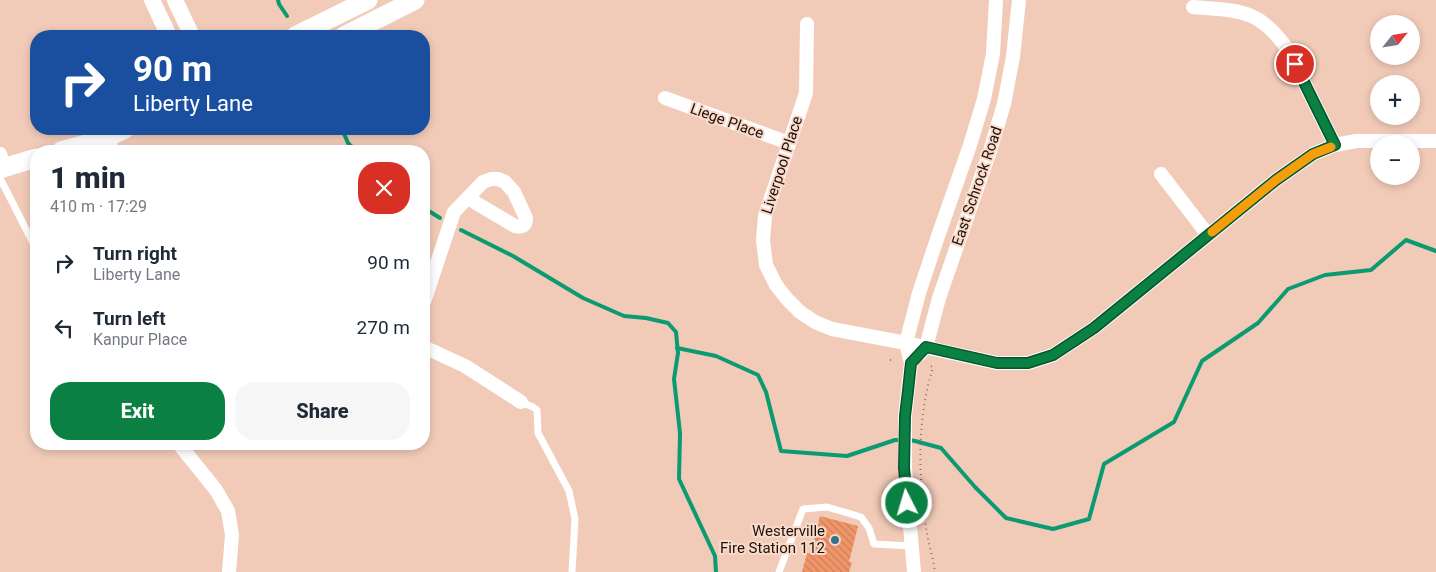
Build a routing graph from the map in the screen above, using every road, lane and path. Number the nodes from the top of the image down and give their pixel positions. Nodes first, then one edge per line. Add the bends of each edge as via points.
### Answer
1 (152, 0) edge
2 (175, 0) edge
3 (368, 0) edge
4 (415, 0) edge
5 (996, 0) edge
6 (1019, 0) edge
7 (1193, 7) dead end
8 (807, 24) dead end
9 (166, 30) edge
10 (189, 30) edge
11 (307, 30) edge
12 (356, 30) edge
13 (665, 98) dead end
14 (117, 139) edge
15 (1436, 141) edge
16 (789, 143) junction
17 (82, 145) edge
18 (1335, 145) junction
19 (30, 160) edge
20 (1, 167) edge
21 (1161, 174) dead end
22 (469, 197) dead end
23 (30, 235) edge
24 (1208, 236) junction
25 (430, 284) edge
26 (906, 342) junction
27 (926, 347) junction
28 (430, 350) edge
29 (890, 360) dead end
30 (894, 360) dead end
31 (911, 363) junction
32 (932, 367) dead end
33 (521, 402) joint
34 (184, 450) edge
35 (912, 546) junction
36 (229, 572) edge
37 (572, 572) edge
38 (779, 572) edge
39 (914, 572) edge
40 (935, 572) edge

1 - 9 street
2 - 10 street
3 - 11 main road
4 - 12 main road
5 - 26 street, East Schrock Road via 993,54 984,99 919,292
6 - 27 street, East Schrock Road via 1004,104
7 - 18 street via 1242,12 1268,26 1288,50
8 - 16 street, Liverpool Place via 806,93
13 - 16 street, Liege Place
14 - 17 main road
15 - 18 street, Liverpool Place via 1356,141
16 - 26 street, Liverpool Place via 765,216 766,265 776,285 787,300 816,322 832,329
18 - 24 street, Liverpool Place via 1313,154 1276,180
19 - 20 main road
20 - 23 lane
21 - 24 street
22 - 25 street via 454,212
24 - 27 street, Liverpool Place via 1094,328 1053,355 1028,363 997,363
26 - 27 street, Liverpool Place
26 - 31 street, East Schrock Road
27 - 31 street, East Schrock Road
28 - 33 street via 464,366
29 - 30 path
31 - 35 street, East Schrock Road via 904,468
32 - 40 path via 924,402 921,486
33 - 37 lane via 537,410 538,433 569,492 575,519
34 - 36 street via 216,490 228,511 232,534
35 - 38 lane via 874,544 861,516 827,507 803,509
35 - 39 street, East Schrock Road

